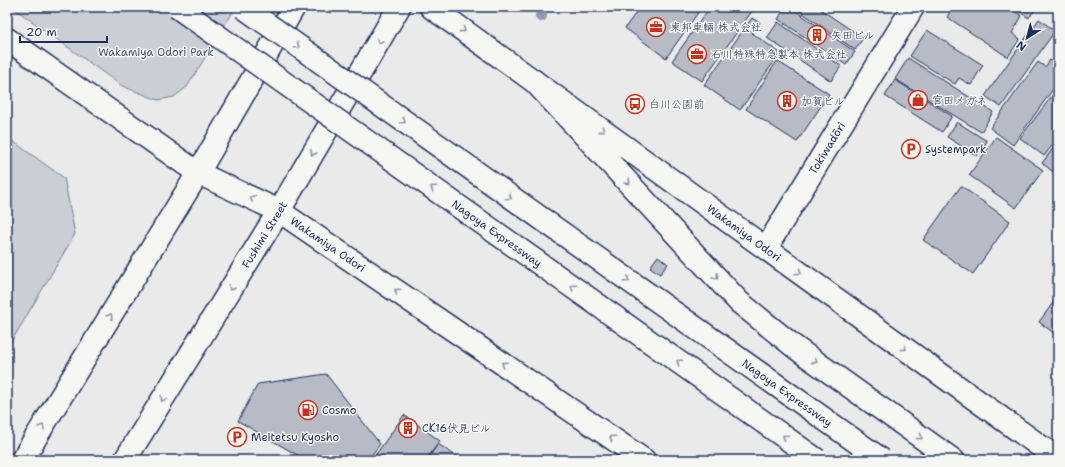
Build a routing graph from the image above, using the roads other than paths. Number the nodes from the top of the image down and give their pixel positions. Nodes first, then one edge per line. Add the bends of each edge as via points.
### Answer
1 (178, 7) edge
2 (243, 7) edge
3 (294, 7) edge
4 (398, 7) edge
5 (431, 7) edge
6 (913, 7) edge
7 (7, 39) edge
8 (534, 81) junction
9 (198, 173) junction
10 (279, 211) junction
11 (766, 248) junction
12 (636, 458) edge
13 (1058, 459) edge
14 (22, 460) edge
15 (125, 460) edge
16 (817, 460) edge
17 (882, 460) edge
18 (953, 460) edge

16 -> 1 main road, Nagoya Expressway, bridge
2 -> 17 main road, Nagoya Expressway, bridge
3 - 9 main road
4 -> 10 main road, Fushimi Street
5 -> 8 main road, Wakamiya Odori
6 - 11 main road, Tokiwadōri
7 - 9 main road, Wakamiya Odori
8 -> 11 main road, Wakamiya Odori
8 -> 18 main road via 739,302 796,348
10 -> 9 main road, Wakamiya Odori
14 -> 9 main road
12 -> 10 main road, Wakamiya Odori
10 -> 15 main road, Fushimi Street
11 -> 13 main road, Wakamiya Odori

